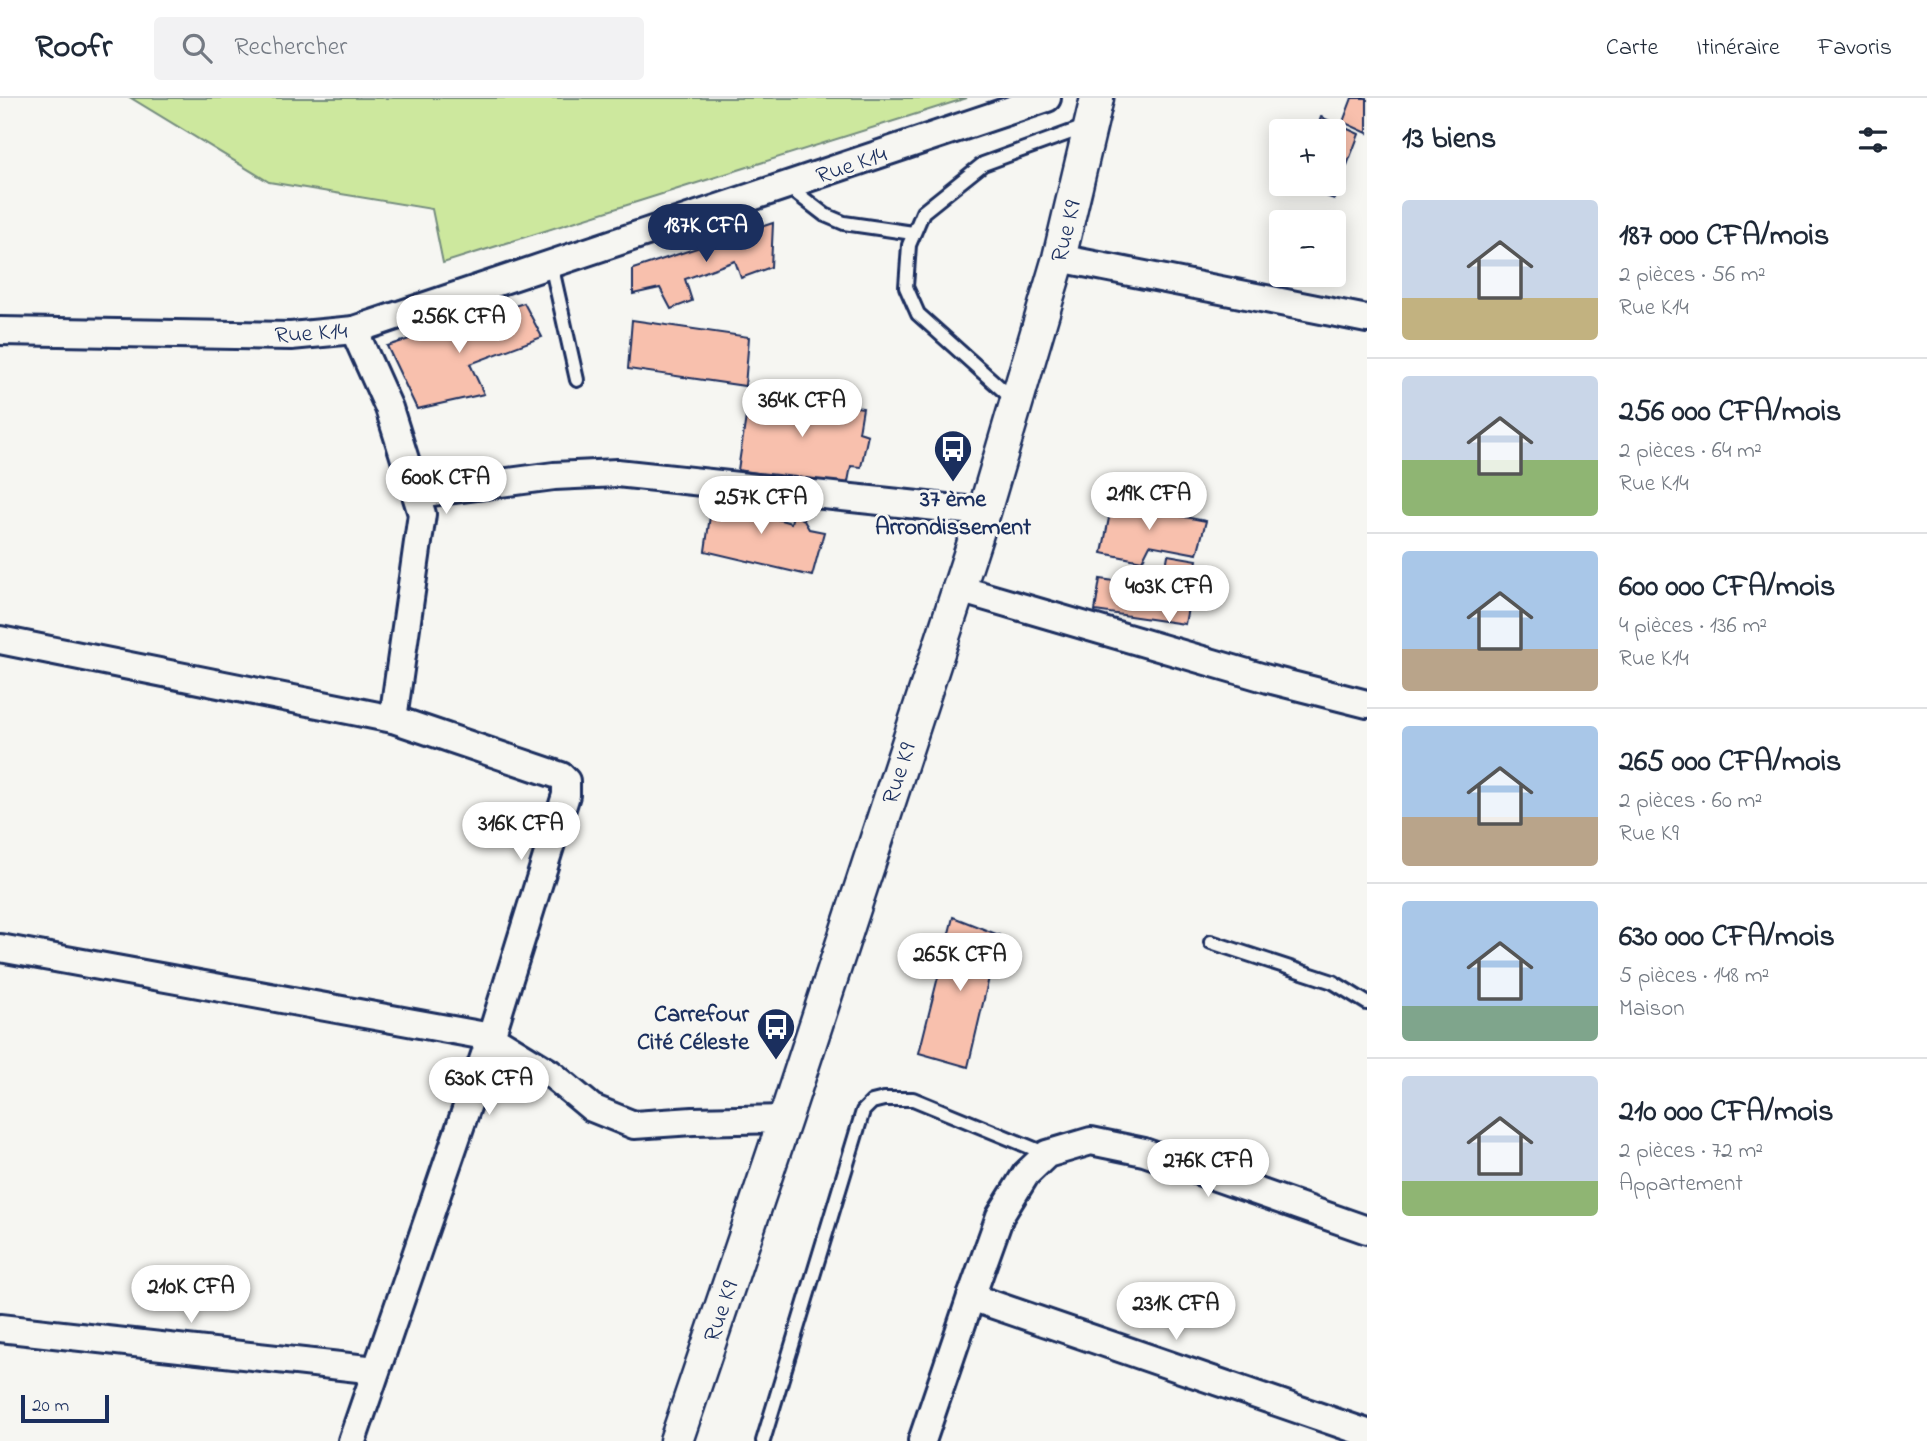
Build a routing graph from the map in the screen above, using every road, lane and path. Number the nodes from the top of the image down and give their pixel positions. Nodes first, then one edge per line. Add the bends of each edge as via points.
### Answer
1 (1047, 98) edge
2 (1094, 111) edge
3 (786, 186) junction
4 (913, 233) junction
5 (1059, 258) junction
6 (551, 264) junction
7 (1367, 319) edge
8 (354, 330) junction
9 (0, 331) edge
10 (577, 380) dead end
11 (1016, 401) junction
12 (417, 494) junction
13 (985, 512) junction
14 (959, 589) junction
15 (0, 640) edge
16 (1367, 704) edge
17 (393, 719) junction
18 (1211, 942) dead end
19 (0, 948) edge
20 (1367, 1003) edge
21 (491, 1037) junction
22 (785, 1119) junction
23 (1047, 1154) junction
24 (1367, 1230) edge
25 (971, 1297) junction
26 (0, 1328) edge
27 (376, 1370) junction
28 (1367, 1433) edge
29 (352, 1441) edge
30 (676, 1441) edge
31 (763, 1441) edge
32 (922, 1441) edge

1 - 3 street, Rue K14
2 - 4 lane via 983,164 923,212
2 - 5 street, Rue K9
3 - 4 lane via 825,215
3 - 6 street, Rue K14
4 - 11 lane via 906,287 918,314
5 - 7 street
5 - 11 street, Rue K9
6 - 8 street, Rue K14
6 - 10 lane
8 - 9 street, Rue K14 via 291,336
8 - 12 street via 389,408
11 - 13 street, Rue K9
12 - 13 street via 617,472
12 - 17 street via 422,514 420,540
13 - 14 street, Rue K9
14 - 16 street
14 - 22 street, Rue K9
15 - 17 street
17 - 21 street via 561,775 566,781 566,795
18 - 20 lane via 1333,982
19 - 21 street
21 - 22 street via 550,1073 592,1108 634,1125
21 - 27 street
22 - 30 street, Rue K9
23 - 24 street via 1091,1141 1144,1152
23 - 25 street via 1026,1174 1000,1216
23 - 31 lane via 913,1099 884,1099 863,1111
25 - 28 street
25 - 32 street
26 - 27 street
27 - 29 street

